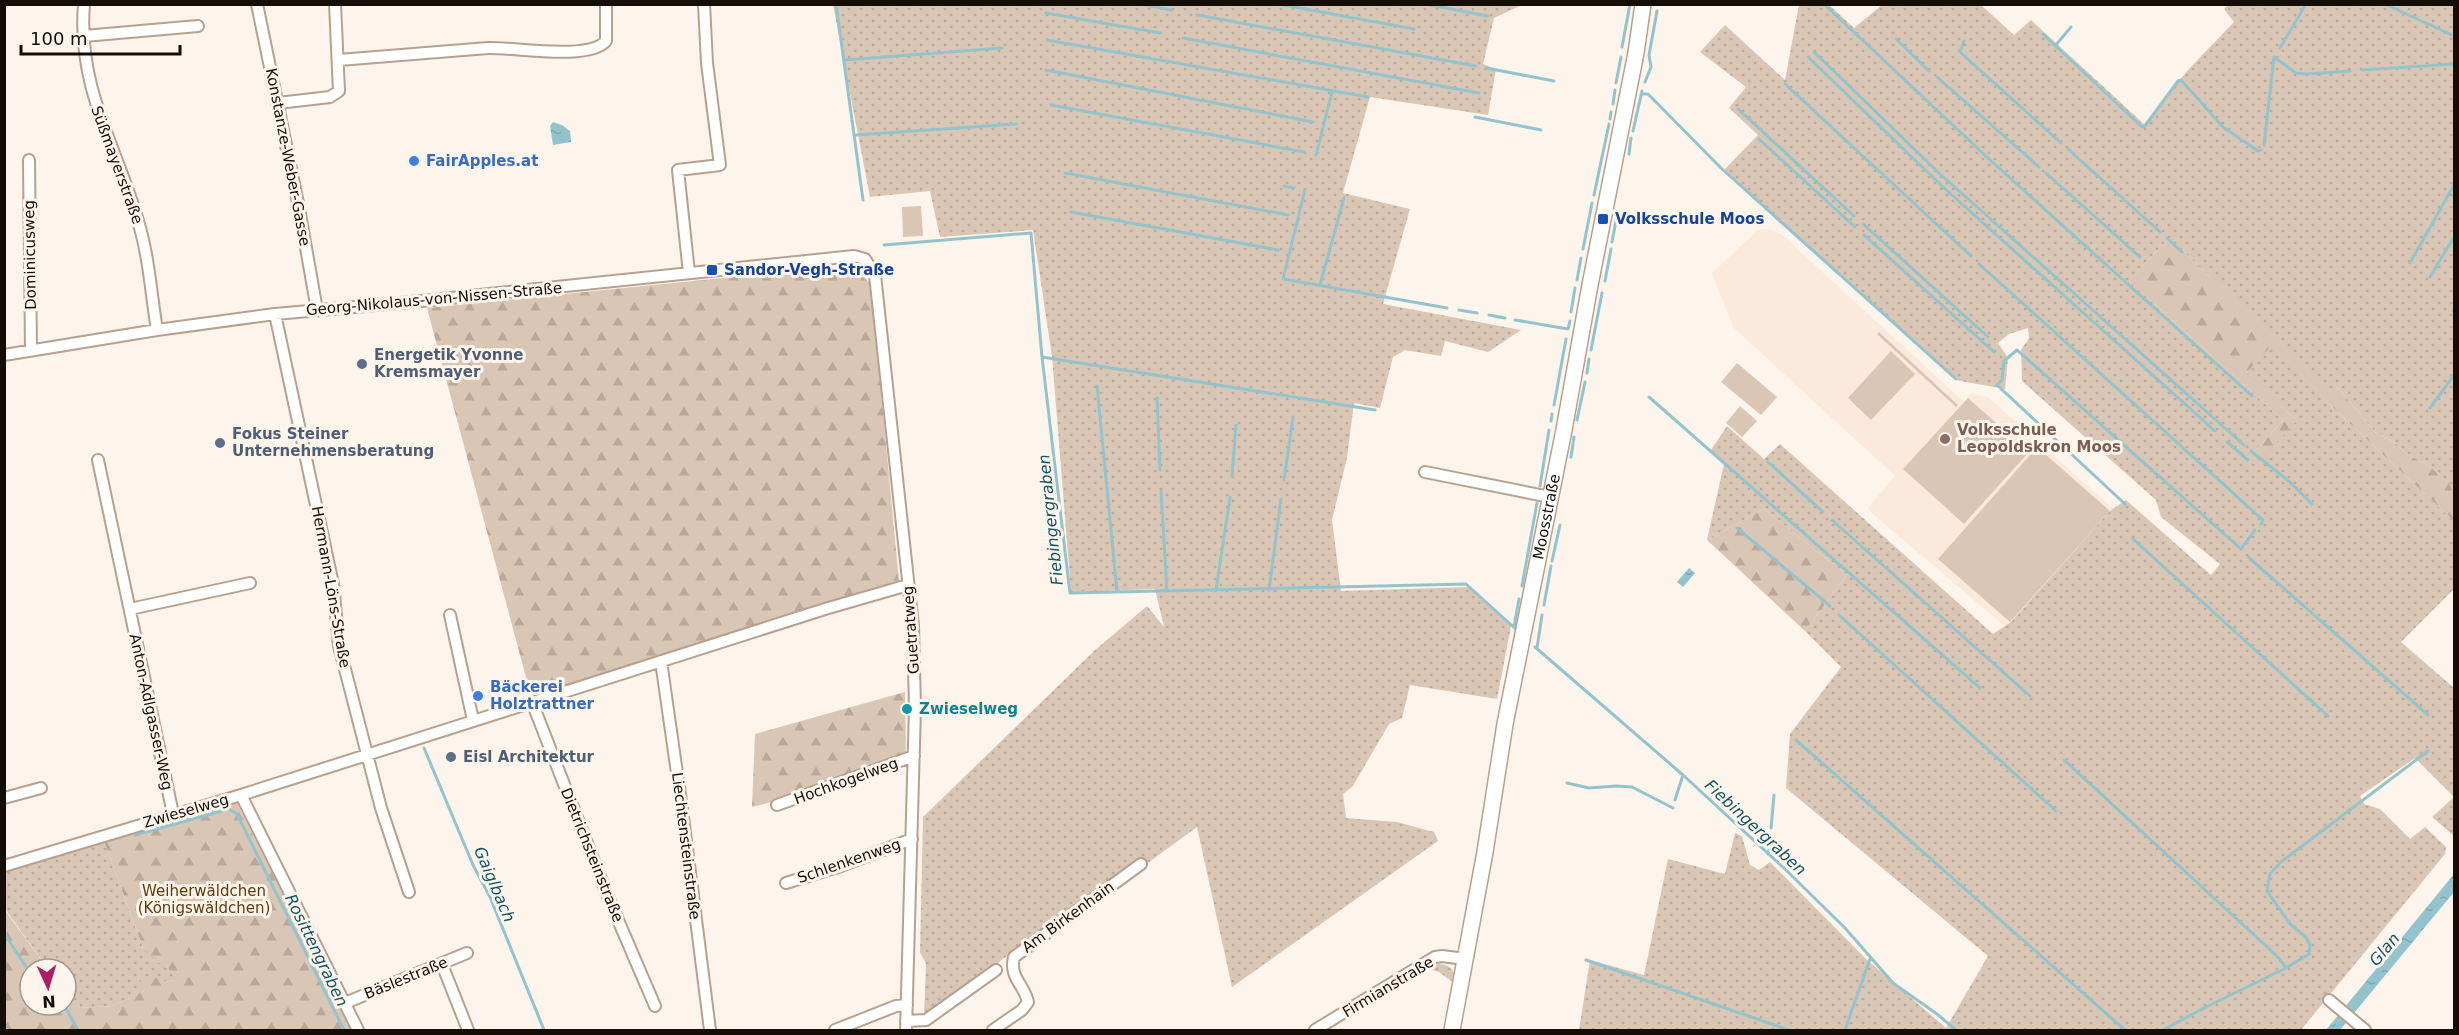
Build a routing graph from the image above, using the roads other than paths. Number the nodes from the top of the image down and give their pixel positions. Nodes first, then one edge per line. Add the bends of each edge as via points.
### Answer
1 (84, 4) edge
2 (257, 4) edge
3 (336, 4) edge
4 (704, 4) edge
5 (1643, 4) edge
6 (606, 6) edge
7 (198, 26) dead end
8 (84, 36) junction
9 (339, 60) junction
10 (278, 103) junction
11 (29, 160) dead end
12 (865, 259) joint
13 (689, 273) junction
14 (317, 310) junction
15 (276, 314) junction
16 (157, 330) junction
17 (31, 350) junction
18 (4, 355) edge
19 (98, 460) dead end
20 (1425, 472) dead end
21 (1550, 497) junction
22 (250, 583) dead end
23 (908, 585) junction
24 (130, 609) junction
25 (450, 615) dead end
26 (661, 661) junction
27 (532, 702) junction
28 (473, 720) junction
29 (366, 754) junction
30 (914, 756) junction
31 (41, 788) dead end
32 (241, 795) junction
33 (4, 798) edge
34 (777, 805) dead end
35 (173, 814) junction
36 (912, 839) junction
37 (1141, 864) dead end
38 (4, 866) edge
39 (786, 883) dead end
40 (409, 892) dead end
41 (467, 953) dead end
42 (1465, 959) junction
43 (996, 970) dead end
44 (445, 972) dead end
45 (2330, 1001) dead end
46 (345, 1003) junction
47 (907, 1005) junction
48 (655, 1006) dead end
49 (906, 1026) edge
50 (2361, 1027) edge
51 (358, 1030) edge
52 (468, 1030) edge
53 (710, 1030) edge
54 (835, 1030) edge
55 (993, 1030) edge
56 (1315, 1030) edge
57 (1452, 1030) edge

1 - 8 street, Süßmayerstraße
2 - 10 street, Konstanze-Weber-Gasse
3 - 9 street
4 - 13 street via 720,165 678,170
5 - 21 street, Moosstraße
6 - 9 street via 606,41 599,48 554,52 507,47
7 - 8 street
8 - 16 street, Süßmayerstraße via 93,98 139,223
9 - 10 street via 340,85 335,95
10 - 14 street, Konstanze-Weber-Gasse
11 - 17 street, Dominicusweg
12 - 13 street, Georg-Nikolaus-von-Nissen-Straße via 854,256
12 - 23 street, Guetratweg via 875,275
13 - 14 street, Georg-Nikolaus-von-Nissen-Straße
14 - 15 street, Georg-Nikolaus-von-Nissen-Straße
15 - 16 street, Georg-Nikolaus-von-Nissen-Straße
15 - 29 street, Hermann-Löns-Straße via 331,573 339,646
16 - 17 street, Georg-Nikolaus-von-Nissen-Straße
17 - 18 street, Georg-Nikolaus-von-Nissen-Straße
19 - 24 street, Anton-Adlgasser-Weg
20 - 21 street
21 - 42 street, Moosstraße via 1505,724
22 - 24 street
23 - 26 street, Zwieselweg
23 - 30 street, Guetratweg via 913,626
24 - 35 street, Anton-Adlgasser-Weg
25 - 28 street
26 - 27 street, Zwieselweg
26 - 53 street, Liechtensteinstraße
27 - 28 street, Zwieselweg
27 - 48 street, Dietrichsteinstraße
28 - 29 street, Zwieselweg
29 - 32 street, Zwieselweg
29 - 40 street
30 - 34 street, Hochkogelweg
30 - 36 street, Guetratweg
31 - 33 street
32 - 35 street, Zwieselweg
32 - 46 street
35 - 38 street, Zwieselweg
36 - 39 street, Schlenkenweg
36 - 47 street, Guetratweg
37 - 55 street, Am Birkenhain via 1014,957 1014,975 1028,1002
41 - 46 street, Bäslestraße
42 - 56 street, Firmianstraße via 1435,957
42 - 57 street, Moosstraße
43 - 49 street via 926,1020
44 - 52 street, Bäslestraße
45 - 50 street
46 - 51 street
47 - 49 street, Guetratweg
47 - 54 street

